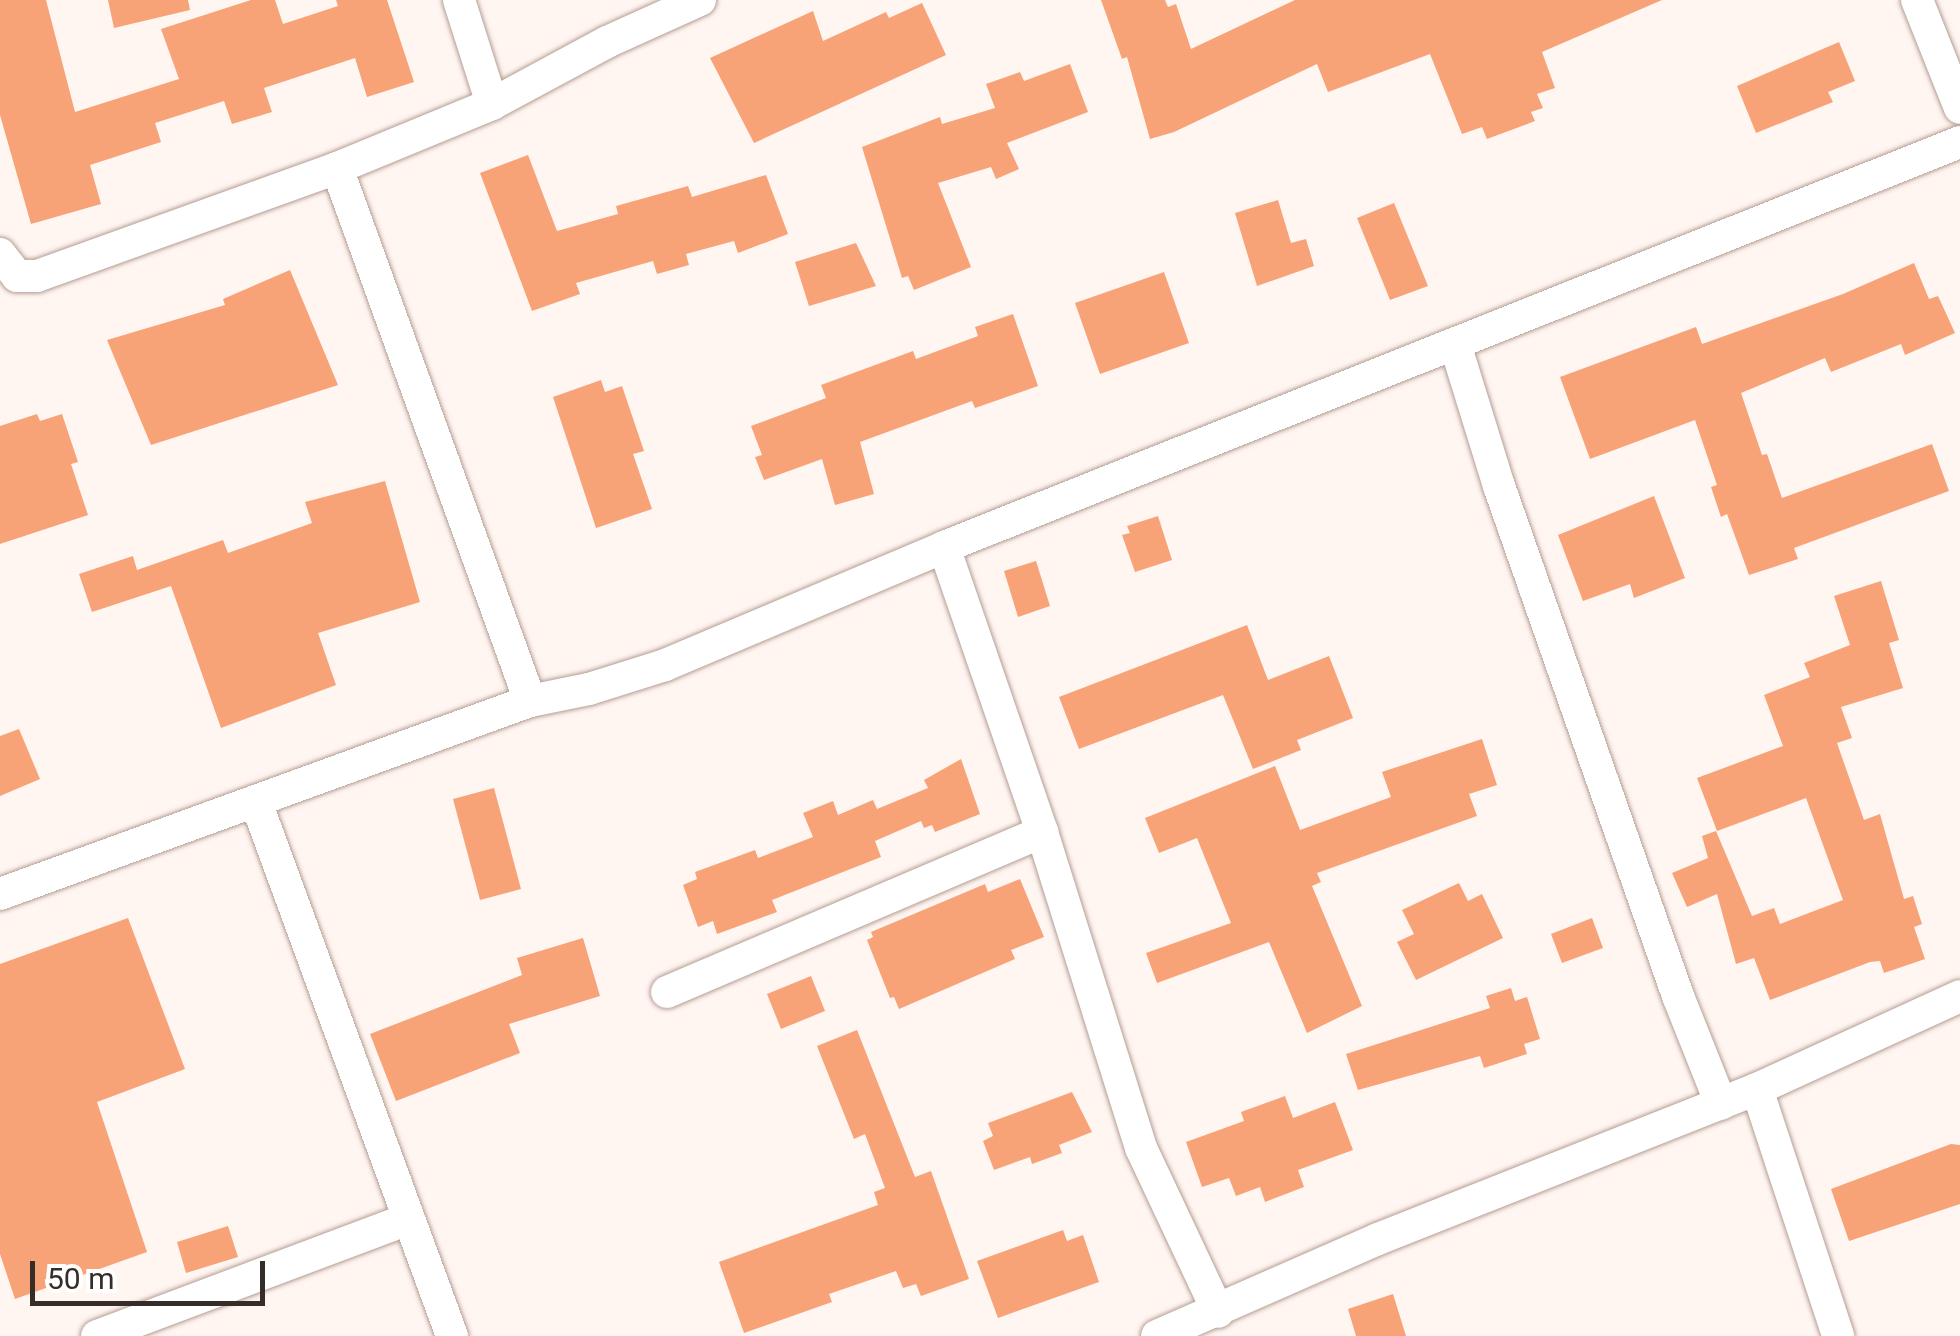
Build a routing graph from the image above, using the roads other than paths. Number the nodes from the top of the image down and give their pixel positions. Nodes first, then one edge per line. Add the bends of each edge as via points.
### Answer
1 (459, 0) edge
2 (700, 0) edge
3 (1917, 0) edge
4 (1945, 32) edge
5 (492, 104) junction
6 (1960, 108) edge
7 (1960, 142) edge
8 (338, 168) junction
9 (0, 254) edge
10 (1456, 344) junction
11 (944, 547) junction
12 (530, 700) junction
13 (256, 802) junction
14 (1042, 832) junction
15 (0, 894) edge
16 (667, 992) dead end
17 (1960, 996) edge
18 (1757, 1089) junction
19 (1721, 1104) junction
20 (409, 1219) junction
21 (1218, 1312) junction
22 (97, 1336) edge
23 (452, 1336) edge
24 (1157, 1336) edge
25 (1838, 1336) edge

1 - 5 street
2 - 5 street
3 - 4 street
4 - 6 street
5 - 8 street
7 - 10 street
8 - 9 street via 37,276 18,276
8 - 12 street
10 - 11 street
10 - 19 street via 1499,486
11 - 12 street via 665,665
11 - 14 street
12 - 13 street
13 - 15 street
13 - 20 street
14 - 16 street
14 - 21 street via 1141,1148
17 - 18 street
18 - 19 street
18 - 25 street
19 - 21 street via 1378,1239
20 - 22 street
20 - 23 street
21 - 24 street

